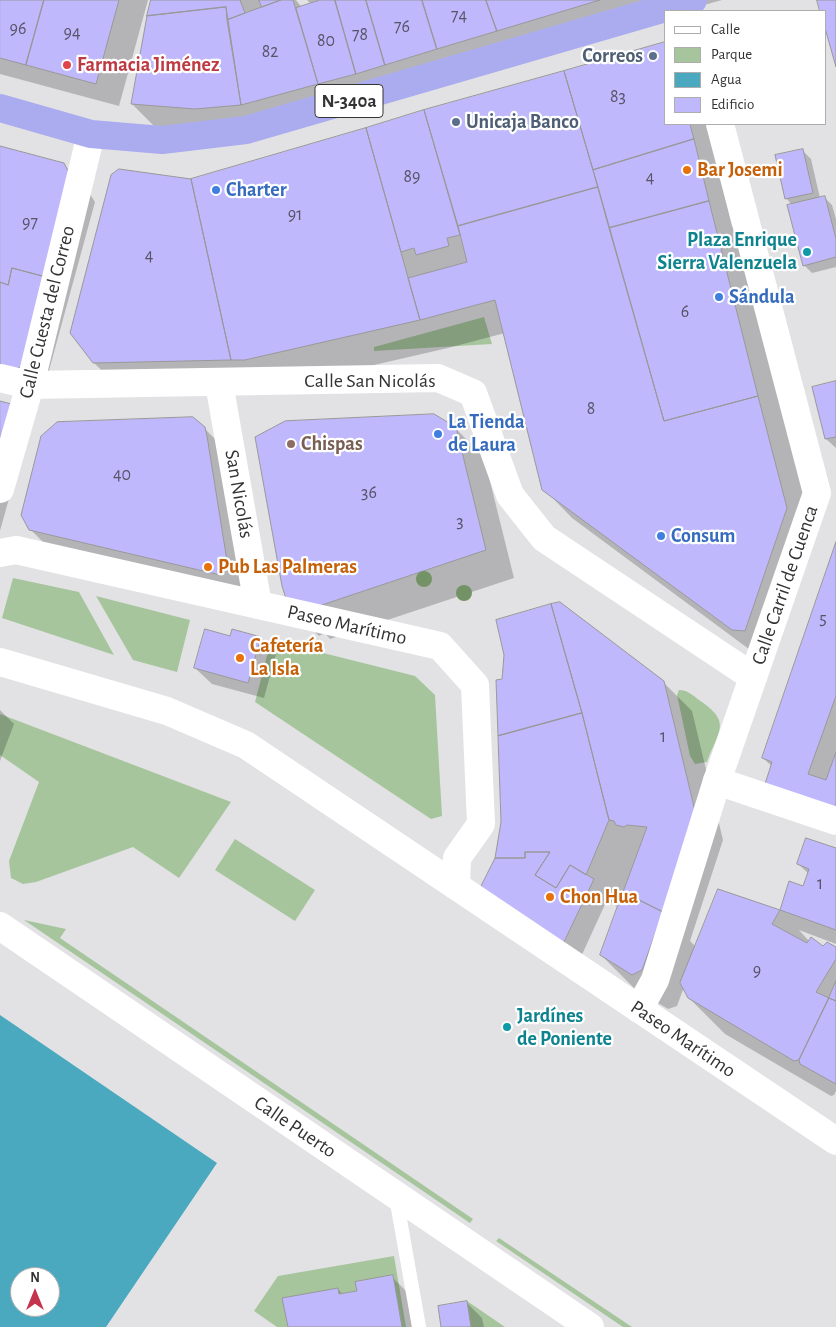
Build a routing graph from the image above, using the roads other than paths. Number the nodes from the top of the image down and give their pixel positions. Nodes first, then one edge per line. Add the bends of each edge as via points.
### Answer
1 (690, 4) edge
2 (669, 10) edge
3 (664, 11) edge
4 (0, 108) edge
5 (720, 125) edge
6 (90, 134) junction
7 (0, 378) edge
8 (219, 383) junction
9 (30, 385) junction
10 (0, 489) edge
11 (0, 553) edge
12 (258, 605) junction
13 (0, 662) edge
14 (753, 677) junction
15 (717, 781) junction
16 (836, 821) edge
17 (456, 886) junction
18 (0, 926) edge
19 (639, 1009) junction
20 (834, 1131) edge
21 (396, 1195) junction
22 (419, 1327) edge
23 (590, 1327) edge

1 - 2 highway, N-340a
3 - 6 highway, N-340a via 246,130 162,140
4 - 6 highway, N-340a
5 - 14 street, Calle Carril de Cuenca via 817,493
6 - 9 street, Calle Cuesta del Correo
7 - 9 street, Calle San Nicolás
8 - 9 street, Calle San Nicolás
8 - 12 street, San Nicolás
8 - 14 street, Calle San Nicolás via 438,378 474,393 510,495 544,538
9 - 10 street, Calle Cuesta del Correo
11 - 12 street, Paseo Marítimo via 16,550
12 - 17 street, Paseo Marítimo via 440,646 475,685 481,824 457,858
13 - 17 street, Paseo Marítimo via 167,711 246,745
14 - 15 street, Calle Carril de Cuenca
15 - 16 street
15 - 19 street, Calle Carril de Cuenca via 655,980
17 - 19 street, Paseo Marítimo
18 - 21 street, Calle Puerto
19 - 20 street, Paseo Marítimo
21 - 22 lane
21 - 23 street, Calle Puerto

